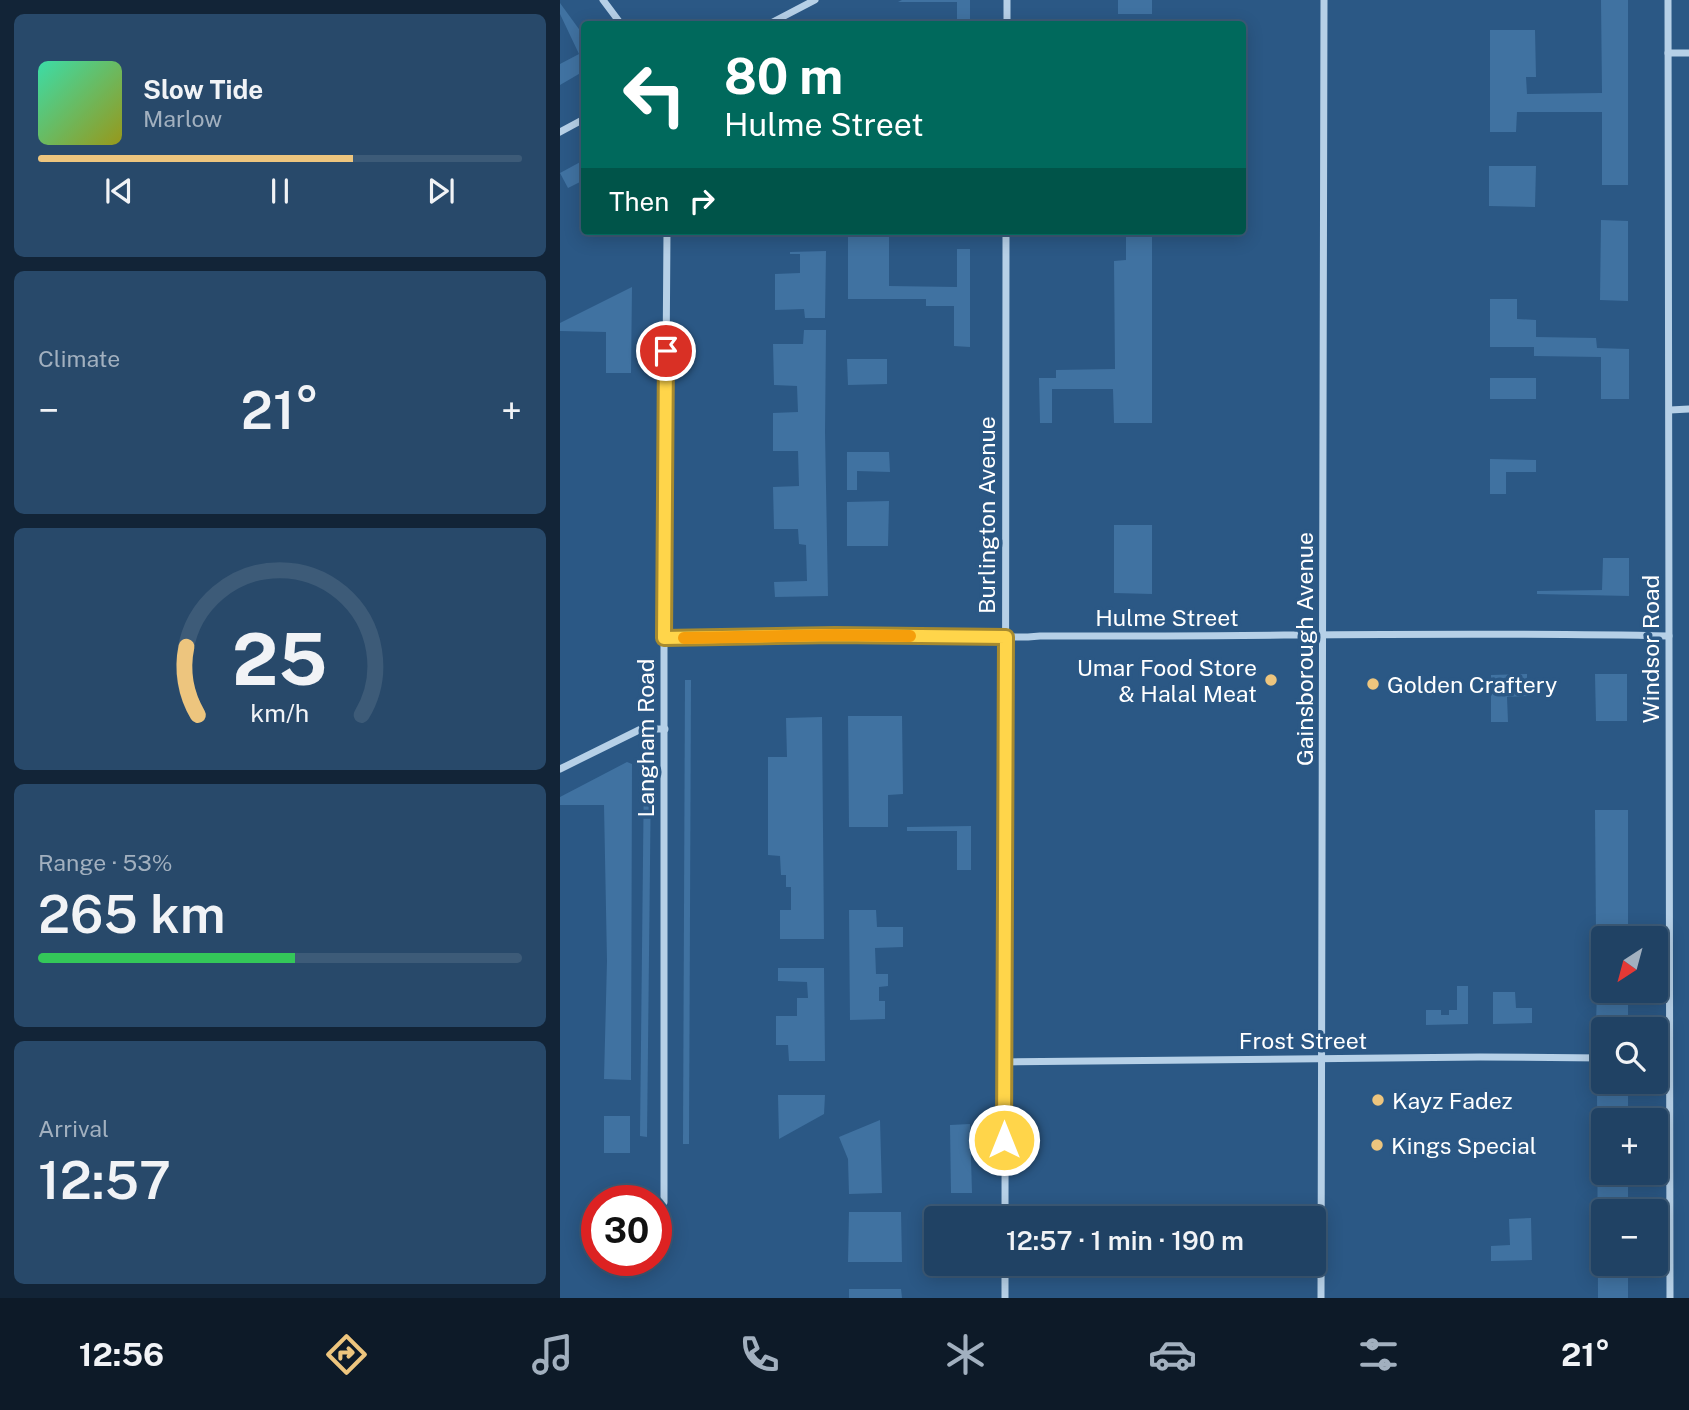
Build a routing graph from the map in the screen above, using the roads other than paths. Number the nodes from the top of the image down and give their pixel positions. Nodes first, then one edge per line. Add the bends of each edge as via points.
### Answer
1 (603, 0) edge
2 (816, 0) edge
3 (1007, 0) edge
4 (1324, 0) edge
5 (1668, 0) edge
6 (619, 21) edge
7 (775, 21) edge
8 (1007, 21) edge
9 (1668, 52) junction
10 (1689, 53) edge
11 (581, 121) edge
12 (560, 132) edge
13 (667, 235) edge
14 (1006, 235) edge
15 (1689, 409) edge
16 (1670, 410) junction
17 (1324, 636) junction
18 (1669, 636) junction
19 (1006, 637) junction
20 (664, 638) junction
21 (665, 729) junction
22 (560, 769) edge
23 (1591, 1058) edge
24 (1669, 1058) joint
25 (1321, 1059) junction
26 (1004, 1062) junction
27 (664, 1185) edge
28 (1005, 1206) edge
29 (1005, 1276) edge
30 (1005, 1298) edge
31 (1321, 1298) edge
32 (1670, 1298) edge

1 - 6 street
2 - 7 street
3 - 8 street
4 - 17 street, Gainsborough Avenue
5 - 9 street, Windsor Road
9 - 10 street
9 - 16 street, Windsor Road
11 - 12 street
13 - 20 street, Langham Road
14 - 19 street, Burlington Avenue
15 - 16 street
16 - 18 street, Windsor Road
17 - 18 street, Hulme Street
17 - 19 street, Hulme Street
17 - 25 street, Gainsborough Avenue
18 - 24 street, Windsor Road
19 - 20 street, Hulme Street
19 - 26 street, Burlington Avenue
20 - 21 street, Langham Road
21 - 22 street via 641,729
21 - 27 street, Langham Road
23 - 25 street, Frost Street
24 - 32 street, Windsor Road
25 - 26 street, Frost Street
25 - 31 street, Gainsborough Avenue
26 - 28 street, Burlington Avenue
29 - 30 street

